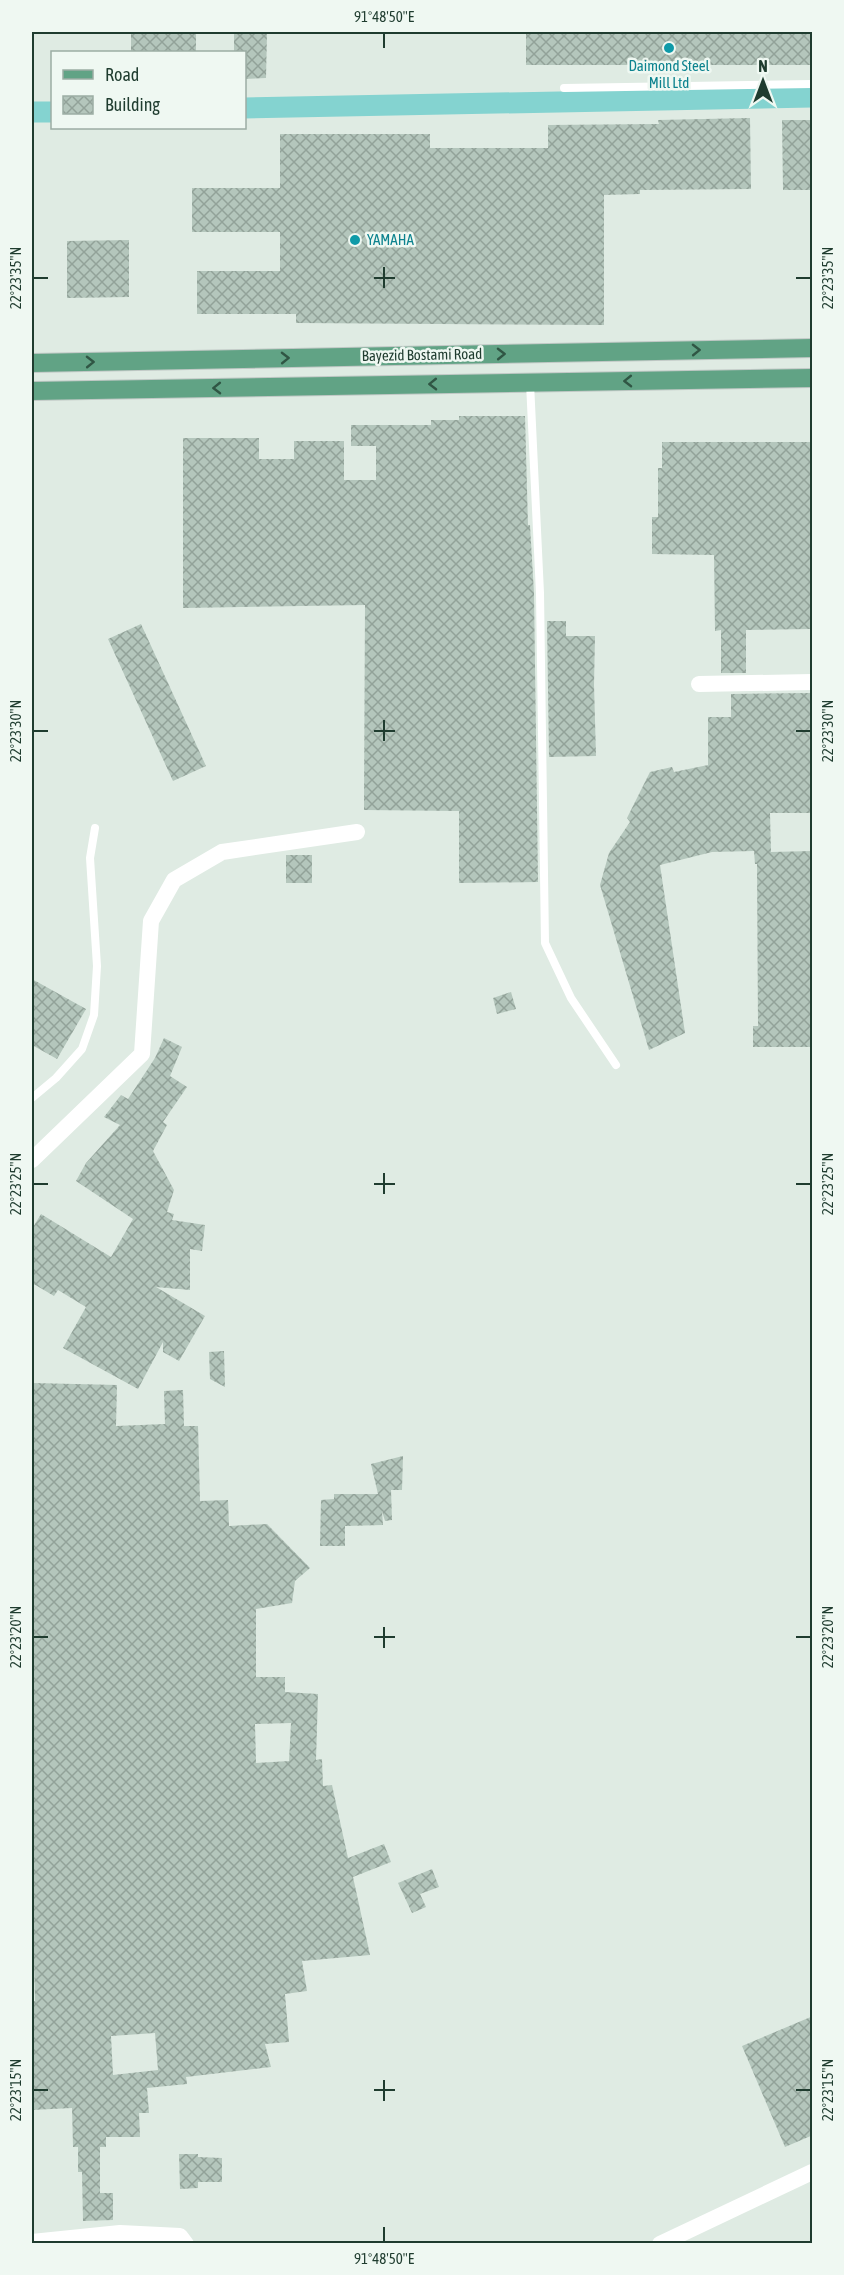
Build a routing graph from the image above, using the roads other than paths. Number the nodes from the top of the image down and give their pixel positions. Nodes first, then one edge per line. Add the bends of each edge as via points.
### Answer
1 (813, 84) edge
2 (564, 88) dead end
3 (813, 348) edge
4 (32, 363) edge
5 (813, 378) edge
6 (530, 382) junction
7 (32, 391) edge
8 (813, 682) edge
9 (699, 684) dead end
10 (95, 828) dead end
11 (357, 832) dead end
12 (616, 1065) dead end
13 (32, 1098) edge
14 (32, 1160) edge
15 (813, 2172) edge
16 (42, 2242) edge
17 (667, 2242) edge
18 (186, 2244) edge

1 - 2 lane
4 -> 3 main road, Bayezid Bostami Road
5 -> 6 main road, Bayezid Bostami Road
6 -> 7 main road, Bayezid Bostami Road
6 - 12 lane via 540,593 545,943 571,998
8 - 9 street
10 - 13 lane via 90,858 97,966 94,1015 82,1049
11 - 14 street via 222,852 174,880 151,921 142,1054
15 - 17 street
16 - 18 street via 120,2233 180,2236

